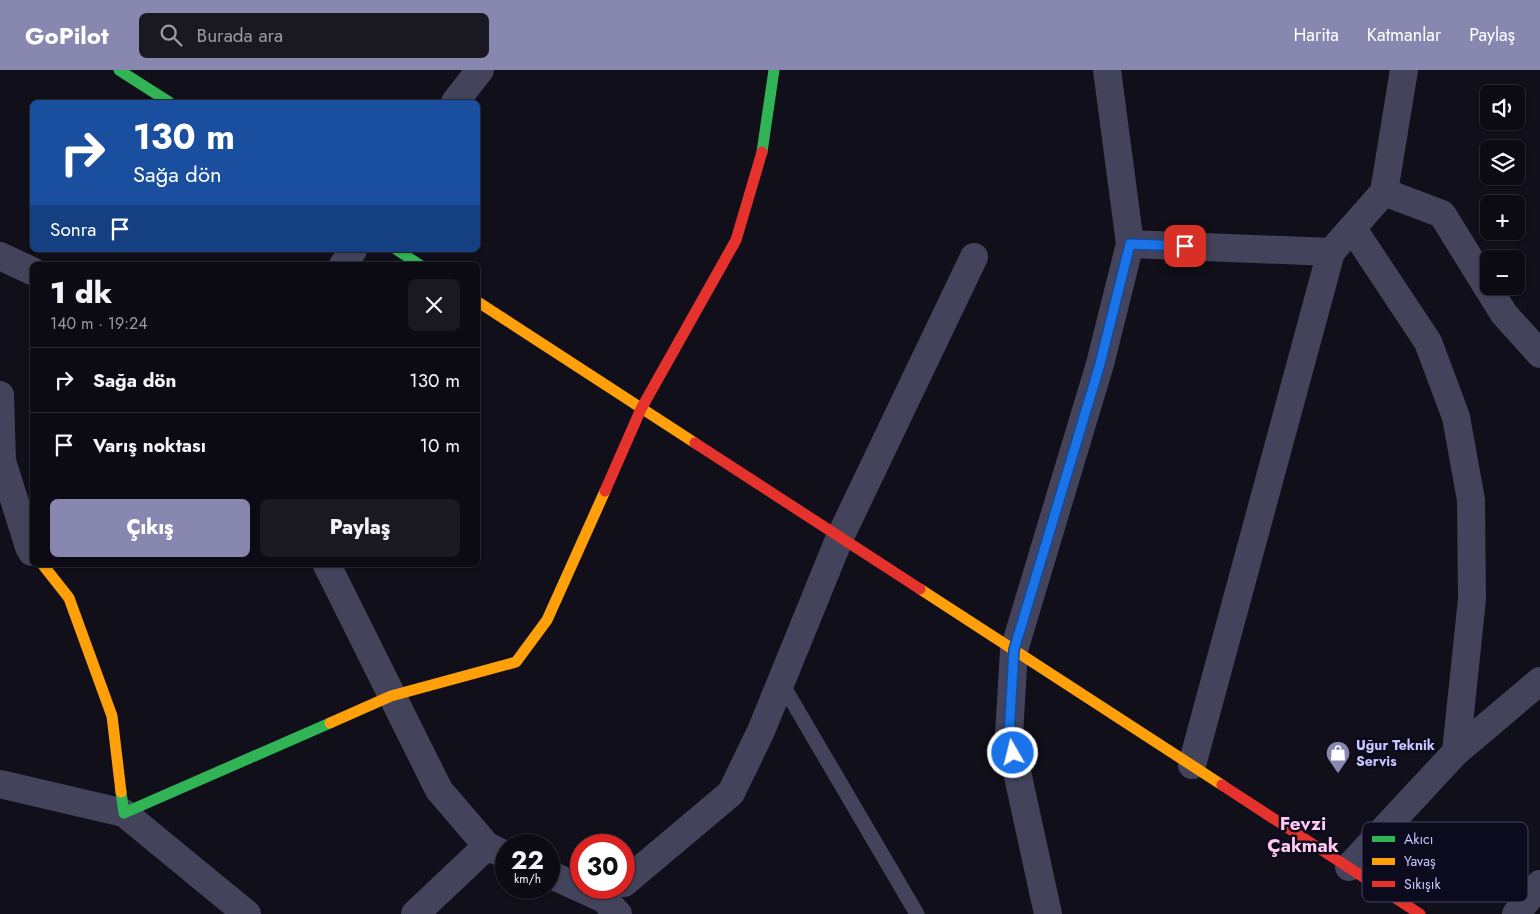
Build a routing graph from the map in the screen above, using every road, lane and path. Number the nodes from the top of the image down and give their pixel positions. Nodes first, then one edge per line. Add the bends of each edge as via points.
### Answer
1 (119, 70) edge
2 (480, 70) edge
3 (774, 70) edge
4 (1107, 70) edge
5 (1404, 70) edge
6 (166, 100) edge
7 (457, 100) edge
8 (1384, 192) junction
9 (1353, 229) junction
10 (1130, 244) junction
11 (400, 252) edge
12 (1331, 252) junction
13 (0, 256) edge
14 (974, 257) dead end
15 (415, 262) edge
16 (30, 270) edge
17 (480, 303) edge
18 (1540, 354) edge
19 (0, 395) edge
20 (641, 409) junction
21 (840, 537) junction
22 (30, 549) edge
23 (45, 567) edge
24 (328, 567) edge
25 (1014, 650) junction
26 (781, 682) junction
27 (1540, 682) edge
28 (391, 696) junction
29 (1456, 752) junction
30 (1192, 766) junction
31 (0, 784) edge
32 (124, 812) junction
33 (1391, 822) edge
34 (495, 849) edge
35 (495, 853) edge
36 (1362, 853) edge
37 (1349, 867) junction
38 (1362, 876) edge
39 (635, 879) edge
40 (1540, 884) edge
41 (1528, 899) edge
42 (1402, 902) edge
43 (1526, 902) edge
44 (247, 914) edge
45 (416, 914) edge
46 (917, 914) edge
47 (1048, 914) edge
48 (1420, 914) edge
49 (1516, 914) edge

1 - 6 street
2 - 7 street
3 - 20 street via 763,148 736,240
4 - 10 street
5 - 8 street
8 - 9 street
8 - 18 street via 1442,214 1504,314
9 - 12 street
9 - 29 street via 1428,342 1456,418 1471,500 1472,599
10 - 12 street
10 - 25 street via 1100,364
11 - 15 street
12 - 30 street
13 - 16 street
14 - 21 street
17 - 20 street
19 - 22 street via 2,461
20 - 21 street
20 - 28 street via 547,620 516,662
21 - 25 street
21 - 26 street
23 - 32 street via 69,598 112,716
24 - 28 street
25 - 30 street
25 - 47 street via 1009,735
26 - 39 street via 731,794
26 - 46 lane
27 - 29 street
28 - 32 street
28 - 34 street via 439,790
29 - 33 street
30 - 37 street
31 - 32 street
32 - 44 street
35 - 45 street
36 - 37 street
37 - 38 street
40 - 41 street
42 - 48 street
43 - 49 street

